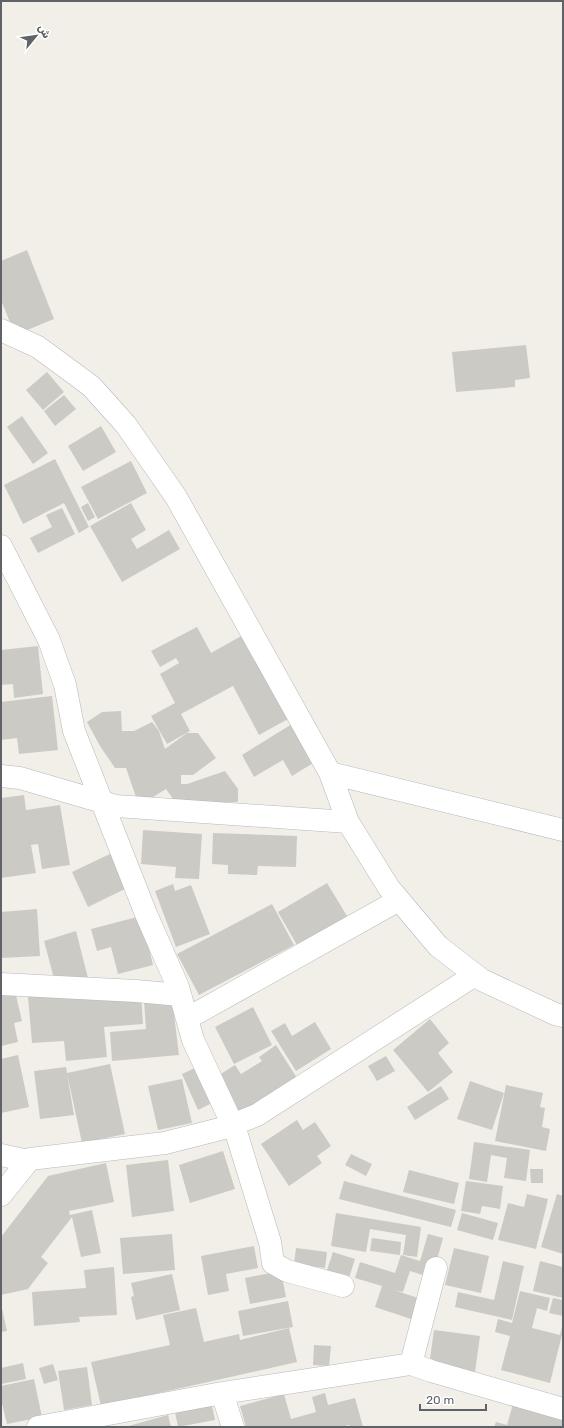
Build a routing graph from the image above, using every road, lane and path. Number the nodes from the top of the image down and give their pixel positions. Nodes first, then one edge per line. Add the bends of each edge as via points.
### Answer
1 (1, 330) edge
2 (1, 546) edge
3 (9, 580) edge
4 (330, 773) junction
5 (1, 776) edge
6 (103, 802) junction
7 (348, 822) junction
8 (563, 830) edge
9 (399, 900) junction
10 (475, 975) junction
11 (1, 984) edge
12 (180, 995) junction
13 (563, 1016) edge
14 (188, 1018) junction
15 (233, 1125) junction
16 (1, 1155) edge
17 (28, 1161) junction
18 (1, 1195) edge
19 (436, 1268) dead end
20 (343, 1286) dead end
21 (411, 1364) junction
22 (222, 1393) junction
23 (563, 1409) edge
24 (38, 1427) edge
25 (233, 1427) edge

1 - 4 street via 38,347 91,386 126,425 176,497
2 - 3 street
3 - 6 street via 49,640 65,684 74,731
4 - 7 street
4 - 8 street
5 - 6 street via 20,778
6 - 7 street via 116,806
6 - 12 street
7 - 9 street
9 - 10 street via 438,946
9 - 14 street
10 - 13 street
10 - 15 street via 257,1115
11 - 12 street
12 - 14 street
14 - 15 street via 193,1040
15 - 17 street via 165,1143
15 - 20 street via 270,1242 273,1263 287,1271
16 - 17 street
17 - 18 street
19 - 21 street
21 - 22 street
21 - 23 street
22 - 24 street
22 - 25 street

